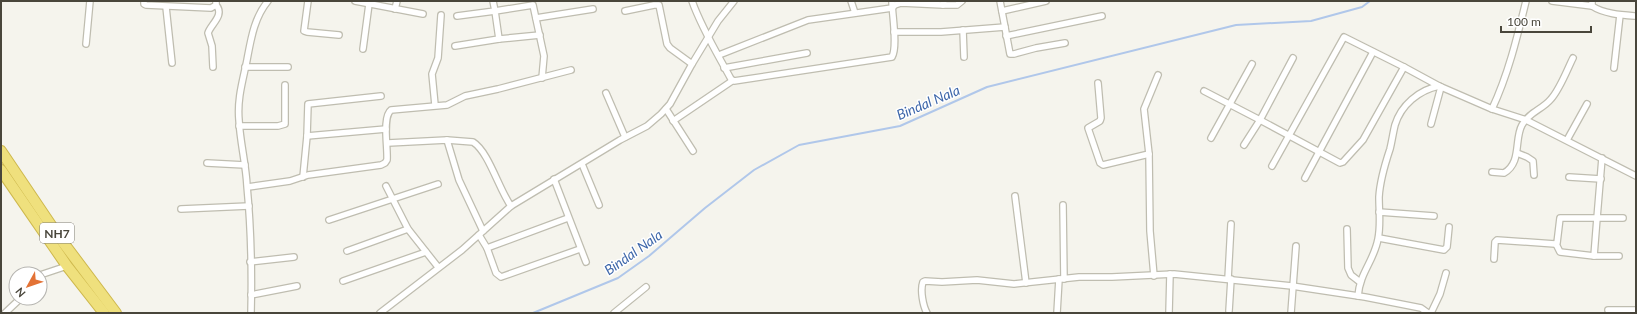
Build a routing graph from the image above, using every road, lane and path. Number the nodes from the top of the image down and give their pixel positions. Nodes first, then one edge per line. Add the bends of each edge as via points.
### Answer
1 (90, 1) edge
2 (144, 1) edge
3 (268, 1) edge
4 (308, 1) edge
5 (355, 1) edge
6 (397, 1) edge
7 (493, 1) edge
8 (692, 1) edge
9 (727, 1) edge
10 (734, 1) edge
11 (851, 1) edge
12 (892, 1) edge
13 (962, 1) edge
14 (1000, 1) edge
15 (1046, 1) edge
16 (1526, 1) edge
17 (1552, 1) edge
18 (216, 3) edge
19 (533, 3) edge
20 (944, 3) edge
21 (369, 4) junction
22 (1592, 4) edge
23 (166, 7) junction
24 (729, 7) junction
25 (892, 8) junction
26 (396, 9) junction
27 (593, 9) dead end
28 (495, 11) junction
29 (625, 11) dead end
30 (1002, 11) junction
31 (855, 13) junction
32 (423, 14) dead end
33 (441, 15) dead end
34 (1620, 15) junction
35 (457, 16) dead end
36 (1102, 16) dead end
37 (1636, 16) edge
38 (536, 18) junction
39 (1005, 27) junction
40 (962, 30) junction
41 (894, 32) junction
42 (338, 35) dead end
43 (540, 35) junction
44 (1006, 36) junction
45 (499, 39) junction
46 (708, 40) junction
47 (1065, 43) dead end
48 (86, 44) dead end
49 (455, 46) dead end
50 (363, 49) dead end
51 (1373, 52) junction
52 (807, 53) dead end
53 (719, 55) junction
54 (964, 57) dead end
55 (1293, 58) dead end
56 (1573, 58) dead end
57 (172, 63) dead end
58 (692, 64) junction
59 (1252, 64) dead end
60 (1404, 66) junction
61 (213, 67) dead end
62 (245, 67) junction
63 (288, 67) dead end
64 (724, 68) junction
65 (1614, 68) dead end
66 (570, 70) dead end
67 (1158, 75) dead end
68 (542, 78) junction
69 (732, 81) junction
70 (1098, 83) dead end
71 (285, 85) dead end
72 (1440, 86) junction
73 (1204, 91) dead end
74 (606, 94) dead end
75 (381, 96) dead end
76 (1229, 104) junction
77 (1587, 104) dead end
78 (435, 105) junction
79 (666, 109) junction
80 (1492, 109) junction
81 (1260, 120) junction
82 (1526, 120) junction
83 (673, 121) junction
84 (1430, 124) dead end
85 (239, 126) junction
86 (386, 129) junction
87 (307, 136) junction
88 (1289, 136) junction
89 (625, 137) junction
90 (1211, 138) dead end
91 (447, 140) junction
92 (1567, 140) junction
93 (388, 143) junction
94 (1244, 145) dead end
95 (1, 151) edge
96 (693, 151) dead end
97 (1318, 153) junction
98 (1517, 153) junction
99 (1149, 154) junction
100 (1602, 158) junction
101 (207, 163) dead end
102 (582, 164) junction
103 (245, 165) junction
104 (1272, 166) dead end
105 (1, 170) edge
106 (1492, 172) dead end
107 (1534, 175) dead end
108 (1636, 176) edge
109 (302, 177) junction
110 (1569, 177) dead end
111 (1305, 178) dead end
112 (554, 179) junction
113 (1601, 179) junction
114 (438, 184) dead end
115 (386, 186) dead end
116 (248, 187) junction
117 (1015, 196) dead end
118 (393, 200) junction
119 (599, 205) dead end
120 (248, 206) junction
121 (512, 206) junction
122 (1064, 206) dead end
123 (181, 209) dead end
124 (1380, 212) junction
125 (1434, 216) dead end
126 (568, 218) junction
127 (1597, 218) junction
128 (1622, 218) dead end
129 (329, 220) dead end
130 (1231, 224) dead end
131 (1449, 227) dead end
132 (408, 229) junction
133 (1347, 229) dead end
134 (481, 233) junction
135 (1379, 238) junction
136 (1556, 244) junction
137 (1296, 246) dead end
138 (487, 248) junction
139 (580, 249) junction
140 (347, 251) dead end
141 (426, 252) junction
142 (1594, 256) junction
143 (1619, 256) dead end
144 (294, 257) dead end
145 (1494, 259) dead end
146 (250, 262) junction
147 (586, 262) dead end
148 (67, 266) junction
149 (438, 267) junction
150 (48, 272) edge
151 (1446, 273) dead end
152 (1170, 274) junction
153 (1154, 276) junction
154 (1061, 279) junction
155 (1230, 279) junction
156 (343, 281) dead end
157 (1360, 282) junction
158 (1026, 283) junction
159 (297, 286) dead end
160 (1292, 286) junction
161 (646, 287) dead end
162 (251, 295) junction
163 (1358, 296) junction
164 (12, 306) edge
165 (1608, 310) dead end
166 (1636, 310) edge
167 (1229, 311) dead end
168 (5, 313) edge
169 (104, 313) edge
170 (116, 313) edge
171 (251, 313) edge
172 (380, 313) edge
173 (614, 313) edge
174 (927, 313) edge
175 (1057, 313) edge
176 (1169, 313) edge
177 (1291, 313) edge
178 (1430, 313) edge

1 - 48 street
2 - 23 street via 146,5
3 - 62 street via 257,19
4 - 42 street via 304,30
5 - 21 street
6 - 26 street
7 - 28 street
8 - 46 street
9 - 24 street
10 - 24 street
11 - 31 street
12 - 25 street
13 - 20 street via 957,5
14 - 30 street
15 - 30 street
16 - 80 street via 1505,80
17 - 22 street
18 - 23 street via 210,8
18 - 61 street via 219,9 218,16 208,32
19 - 28 street
19 - 38 street
20 - 25 street via 901,3
21 - 26 street
21 - 50 street
22 - 34 street
23 - 57 street
24 - 46 street
25 - 31 street
25 - 41 street
26 - 32 street
27 - 38 street
28 - 35 street
28 - 45 street
29 - 58 street via 659,5 667,44
30 - 39 street
31 - 53 street via 802,22
33 - 78 street via 438,58 432,74
34 - 37 street
34 - 65 street
36 - 44 street
38 - 43 street
39 - 40 street
39 - 44 street
40 - 41 street
40 - 54 street
41 - 69 street via 891,58
43 - 45 street
43 - 68 street via 544,62
44 - 47 street via 1009,52 1012,54
45 - 49 street
46 - 53 street
46 - 58 street
51 - 60 street
51 - 88 street via 1348,38 1342,38
51 - 97 street
52 - 64 street
53 - 64 street
55 - 81 street
56 - 82 street via 1553,98 1535,110
58 - 79 street
59 - 76 street
60 - 72 street
60 - 97 street via 1363,140 1343,162 1337,163
62 - 63 street
62 - 85 street via 240,86
64 - 69 street
66 - 68 street
67 - 99 street via 1144,109
68 - 78 street via 465,96 447,105
69 - 83 street
70 - 99 street via 1101,118 1088,128 1100,163 1107,165
71 - 85 street via 285,124
72 - 80 street
72 - 84 street
72 - 124 street via 1418,94 1396,123 1381,184
73 - 76 street
74 - 89 street
75 - 87 street via 310,103 307,108
76 - 81 street
76 - 90 street
77 - 92 street
78 - 86 street via 391,110 388,113
79 - 83 street
79 - 89 street via 647,126
80 - 82 street
81 - 88 street
81 - 94 street
82 - 92 street
82 - 98 street via 1521,128
83 - 96 street
85 - 103 street
86 - 87 street
86 - 93 street
87 - 109 street
88 - 97 street
88 - 104 street
89 - 102 street
91 - 93 street
91 - 121 street via 471,141 477,144
91 - 134 street via 452,161
92 - 100 street
93 - 109 street via 387,160 381,165
95 - 170 highway, NH7 via 59,237
97 - 111 street
98 - 106 street via 1506,172
98 - 107 street via 1533,161
99 - 153 street via 1150,231
100 - 108 street
100 - 113 street
101 - 103 street
102 - 112 street
102 - 119 street
103 - 116 street
105 - 148 highway, NH7
109 - 116 street
110 - 113 street
112 - 121 street
112 - 126 street
113 - 127 street
114 - 118 street
115 - 118 street
116 - 120 street
117 - 158 street
118 - 129 street
118 - 132 street
120 - 123 street
120 - 146 street
121 - 134 street
122 - 154 street
124 - 125 street
124 - 135 street
126 - 138 street
126 - 139 street
127 - 128 street
127 - 136 street via 1560,218
127 - 142 street
130 - 155 street
131 - 135 street via 1447,247 1444,250
132 - 140 street
132 - 141 street
133 - 157 street via 1348,268 1351,275
134 - 138 street
134 - 149 street
135 - 157 street
136 - 142 street via 1560,252
136 - 145 street via 1497,240
137 - 160 street
138 - 139 street via 496,273 501,277
139 - 147 street
141 - 149 street
141 - 156 street
142 - 143 street
144 - 146 street
146 - 162 street
148 - 150 street
148 - 169 highway, NH7
149 - 172 street
151 - 178 street via 1442,290
152 - 153 street
152 - 155 street
152 - 176 street
153 - 154 street
154 - 158 street
154 - 175 street
155 - 160 street
155 - 167 street
157 - 163 street
158 - 174 street via 925,281 922,286
159 - 162 street
160 - 163 street
160 - 177 street
161 - 173 street
162 - 171 street
163 - 178 street via 1421,308
164 - 168 street
165 - 166 street

